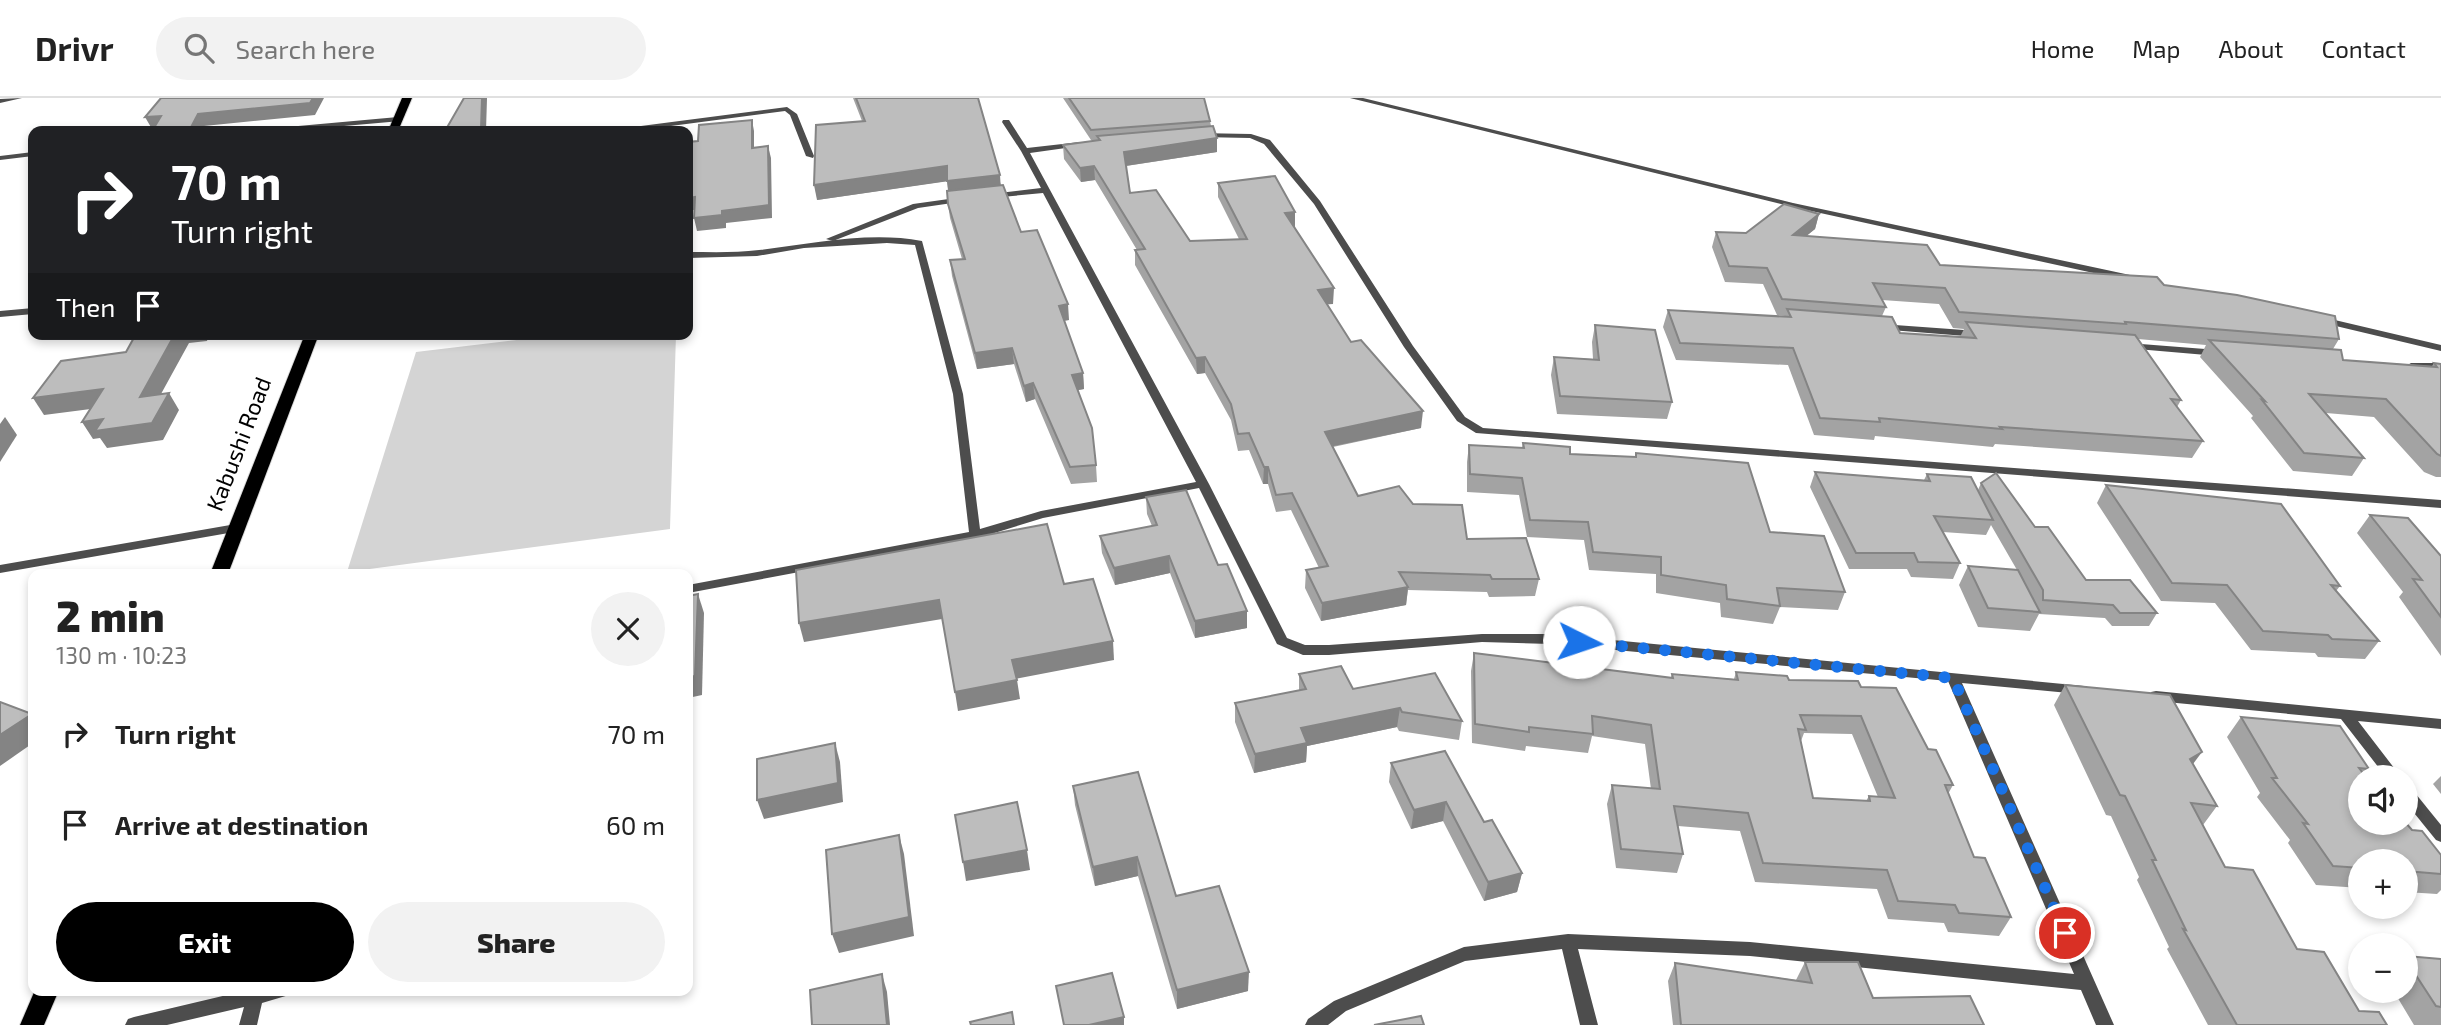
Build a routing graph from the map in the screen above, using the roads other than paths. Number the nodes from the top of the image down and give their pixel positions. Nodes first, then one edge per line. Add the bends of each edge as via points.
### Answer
1 (18, 98) edge
2 (407, 98) edge
3 (1353, 98) edge
4 (0, 100) edge
5 (398, 119) junction
6 (1006, 122) dead end
7 (320, 126) edge
8 (395, 126) edge
9 (656, 126) edge
10 (1191, 135) edge
11 (1091, 143) edge
12 (1025, 151) junction
13 (28, 155) edge
14 (810, 156) dead end
15 (0, 158) edge
16 (1046, 190) junction
17 (987, 197) edge
18 (973, 198) edge
19 (807, 246) junction
20 (693, 255) edge
21 (2140, 280) edge
22 (28, 311) edge
23 (0, 314) edge
24 (2309, 317) edge
25 (1863, 326) edge
26 (1984, 335) edge
27 (310, 340) edge
28 (2110, 345) edge
29 (2441, 348) edge
30 (2233, 354) edge
31 (2399, 366) edge
32 (2441, 366) edge
33 (1203, 484) junction
34 (2441, 504) edge
35 (236, 528) junction
36 (975, 535) junction
37 (0, 569) edge
38 (221, 569) edge
39 (693, 588) edge
40 (1953, 678) junction
41 (2091, 690) edge
42 (2146, 695) edge
43 (2346, 716) junction
44 (2441, 724) edge
45 (2385, 765) edge
46 (2418, 807) edge
47 (2441, 836) edge
48 (1568, 941) junction
49 (2087, 984) junction
50 (44, 996) edge
51 (259, 996) edge
52 (255, 997) junction
53 (32, 1025) edge
54 (134, 1025) edge
55 (248, 1025) edge
56 (1314, 1025) edge
57 (1589, 1025) edge
58 (2105, 1025) edge

1 - 4 street
2 - 5 main road
3 - 21 street via 1793,205
5 - 7 street
5 - 8 main road
6 - 12 street
9 - 14 street via 787,109
10 - 34 street via 1231,135 1267,142 1317,203 1461,419 1480,431
11 - 12 street
12 - 16 street
13 - 15 street
16 - 17 street
16 - 33 street
18 - 19 street via 916,206
19 - 20 street
19 - 36 street via 887,240 919,243 958,394
22 - 23 street
24 - 29 street
25 - 26 street
27 - 35 main road, Kabushi Road
28 - 30 street
31 - 32 street
33 - 36 street via 1041,516
33 - 40 street via 1282,641 1303,650 1482,638 1552,639
35 - 37 street
35 - 38 main road, Kabushi Road
36 - 39 street
40 - 41 street
40 - 49 street
42 - 43 street
43 - 44 street
43 - 45 street
46 - 47 street
48 - 49 street via 1750,949
48 - 56 street via 1464,954 1340,1006
48 - 57 street
49 - 58 street
50 - 53 main road
51 - 52 street
52 - 54 street
52 - 55 street

